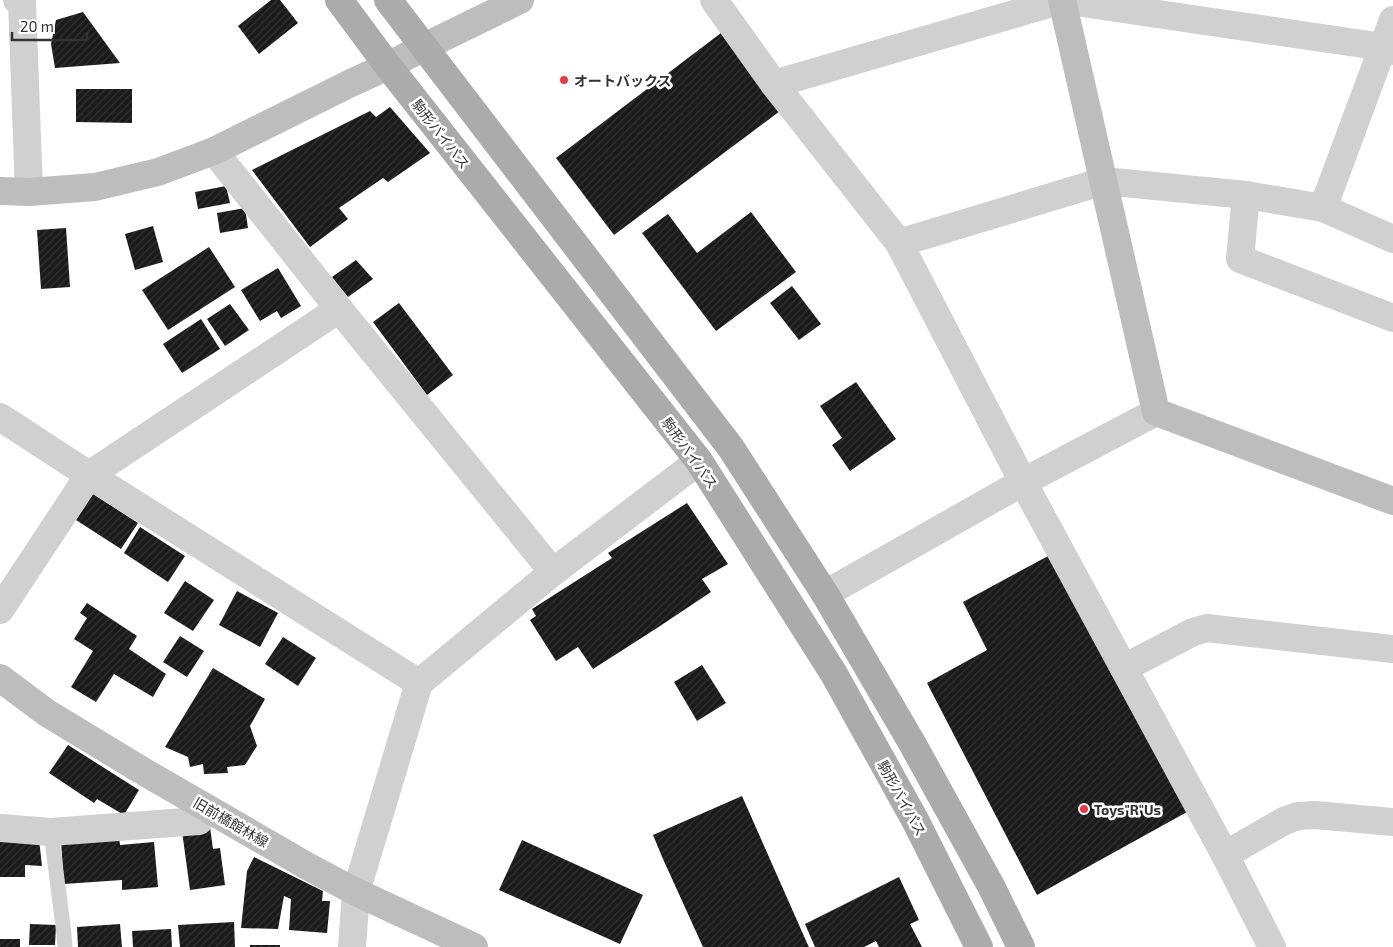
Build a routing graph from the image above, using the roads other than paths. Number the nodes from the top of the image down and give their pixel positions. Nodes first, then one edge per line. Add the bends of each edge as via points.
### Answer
1 (17, 0) edge
2 (340, 0) edge
3 (388, 0) edge
4 (520, 0) edge
5 (714, 0) edge
6 (1062, 0) edge
7 (1393, 20) edge
8 (424, 47) junction
9 (1388, 49) edge
10 (388, 66) junction
11 (774, 84) junction
12 (214, 151) junction
13 (1104, 181) junction
14 (0, 191) edge
15 (30, 192) junction
16 (1246, 195) junction
17 (1323, 208) junction
18 (1393, 239) edge
19 (899, 243) junction
20 (340, 309) junction
21 (1393, 318) edge
22 (1156, 412) junction
23 (0, 417) edge
24 (699, 461) junction
25 (89, 475) junction
26 (1023, 482) junction
27 (1393, 501) edge
28 (553, 572) junction
29 (825, 594) junction
30 (0, 610) edge
31 (1393, 649) edge
32 (1124, 668) junction
33 (0, 678) edge
34 (419, 683) junction
35 (207, 808) junction
36 (1393, 822) edge
37 (0, 828) edge
38 (51, 832) junction
39 (1225, 855) junction
40 (356, 892) junction
41 (65, 947) edge
42 (352, 947) edge
43 (474, 947) edge
44 (979, 947) edge
45 (1021, 947) edge
46 (1272, 947) edge

1 - 15 street via 22,2
2 - 10 main road, 駒形バイパス
3 - 8 main road
4 - 8 street
5 - 11 street
6 - 9 street
6 - 11 street
6 - 13 street
7 - 9 street
8 - 10 street
8 - 29 main road via 730,448
9 - 17 street
10 - 12 street
10 - 24 main road, 駒形バイパス
11 - 19 street
12 - 15 street via 158,172 95,187
12 - 20 street
13 - 16 street
13 - 19 street
13 - 22 street
14 - 15 street
16 - 17 street
16 - 21 street via 1240,259
17 - 18 street
19 - 26 street
20 - 25 street
20 - 28 street
22 - 26 street
22 - 27 street
23 - 25 street
24 - 28 street
24 - 44 main road, 駒形バイパス via 834,674 915,820
25 - 30 street
25 - 34 street
26 - 29 street
26 - 32 street
28 - 34 street
29 - 45 main road via 912,743
31 - 32 street via 1208,628 1193,632
32 - 39 street
33 - 35 street, 旧前橋館林線 via 55,718
34 - 40 street
35 - 38 street via 199,821
35 - 40 street, 旧前橋館林線
36 - 39 street via 1298,816
37 - 38 street
38 - 41 lane
39 - 46 street
40 - 42 street
40 - 43 street, 旧前橋館林線

